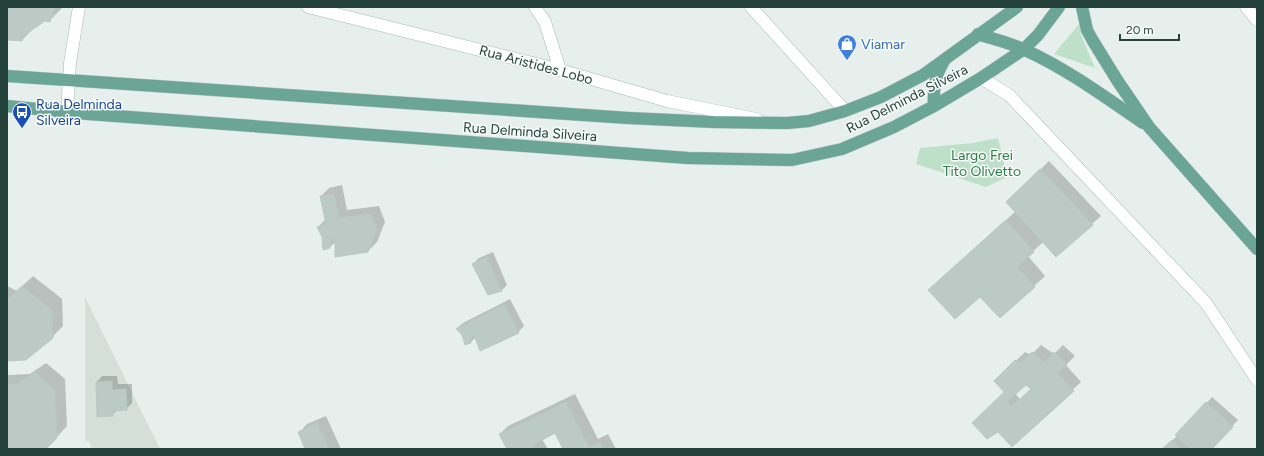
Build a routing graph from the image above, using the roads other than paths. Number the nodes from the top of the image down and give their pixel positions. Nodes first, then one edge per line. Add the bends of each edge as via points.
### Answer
1 (79, 7) edge
2 (308, 7) edge
3 (535, 7) edge
4 (751, 7) edge
5 (1017, 7) edge
6 (1059, 7) edge
7 (1082, 7) edge
8 (1246, 7) edge
9 (1257, 20) edge
10 (978, 34) junction
11 (1024, 49) junction
12 (946, 58) junction
13 (560, 70) junction
14 (7, 76) edge
15 (982, 78) junction
16 (68, 80) junction
17 (7, 106) edge
18 (934, 106) junction
19 (844, 111) junction
20 (67, 112) junction
21 (763, 124) junction
22 (1149, 127) junction
23 (1257, 250) edge
24 (1257, 380) edge

1 - 16 street
2 - 13 street, Rua Aristides Lobo
3 - 13 street via 545,22
4 - 19 street
5 - 10 main road, Rua Delminda Silveira
6 - 11 main road, Rua Delminda Silveira
7 - 22 main road via 1087,30 1093,41
8 - 9 street
10 - 11 main road
10 - 12 main road, Rua Delminda Silveira
11 - 15 main road, Rua Delminda Silveira
11 - 22 main road via 1074,76
12 - 18 main road via 935,81
12 - 19 main road, Rua Delminda Silveira via 923,75 881,97
13 - 21 street, Rua Aristides Lobo via 667,101 756,119
14 - 16 main road, Rua Delminda Silveira
15 - 18 main road, Rua Delminda Silveira
15 - 24 street via 1010,94 1206,304
16 - 20 street
16 - 21 main road, Rua Delminda Silveira via 488,109
17 - 20 main road, Rua Delminda Silveira
18 - 20 main road, Rua Delminda Silveira via 894,127 842,149 792,160 680,158
19 - 21 main road, Rua Delminda Silveira via 809,121
22 - 23 main road

